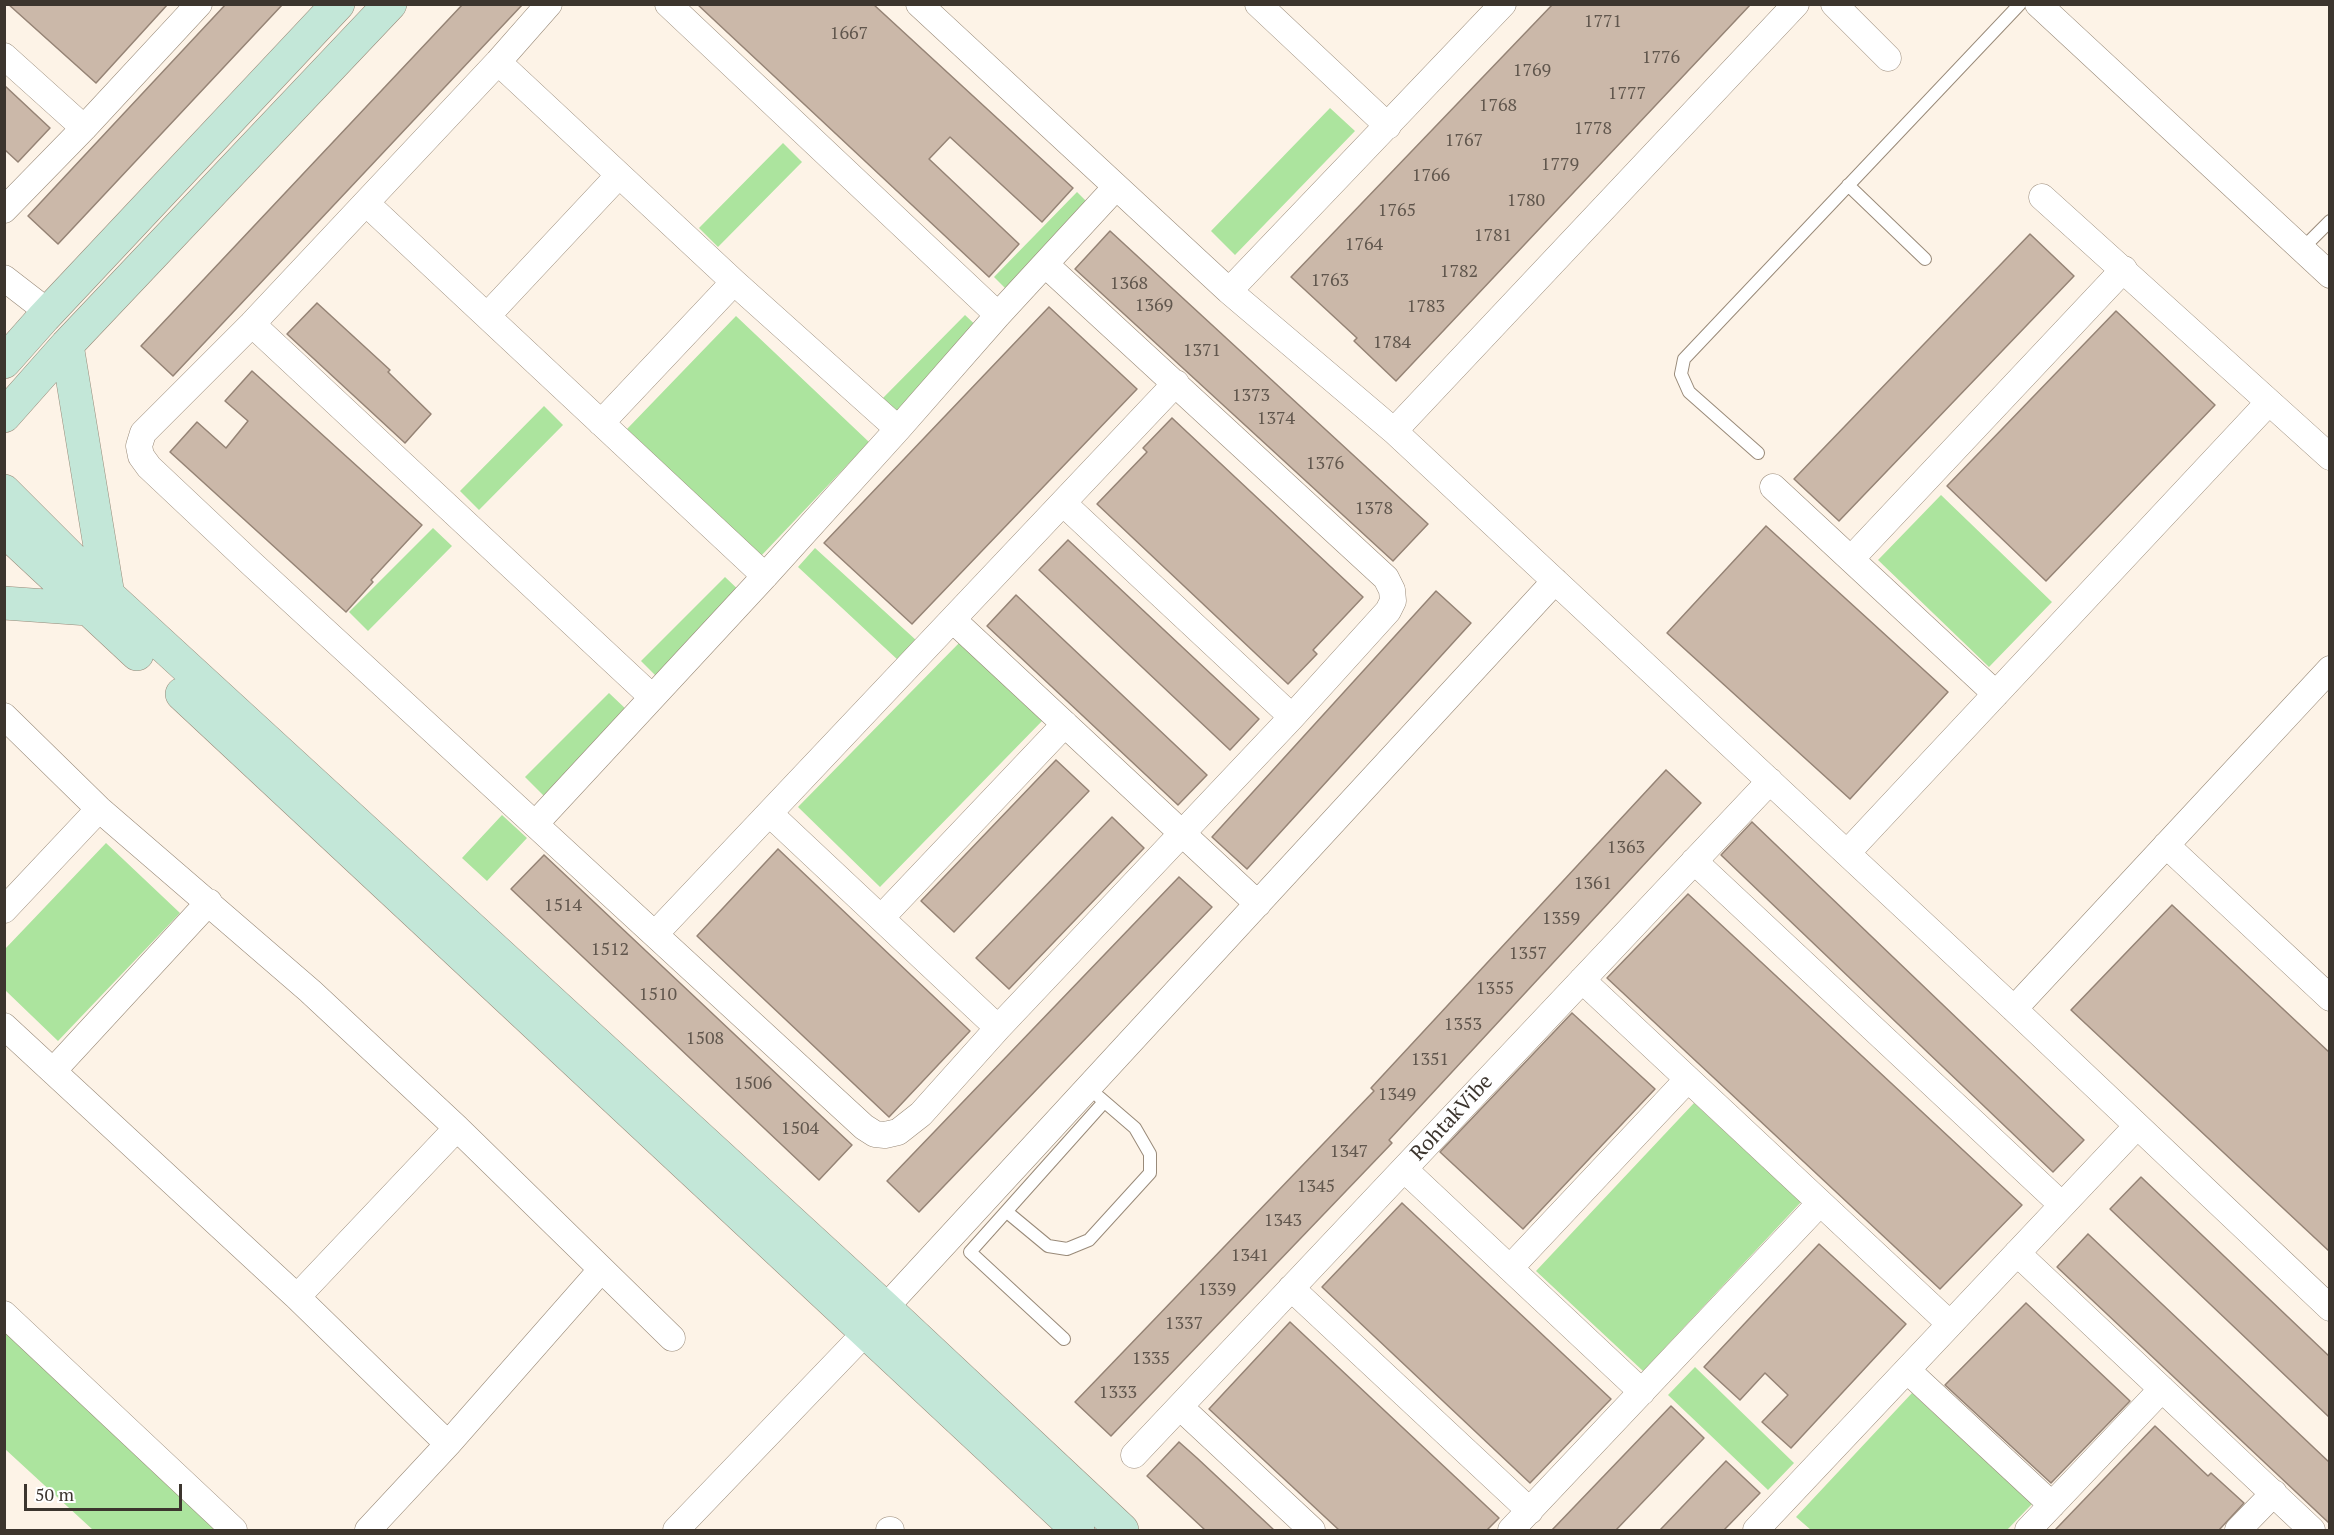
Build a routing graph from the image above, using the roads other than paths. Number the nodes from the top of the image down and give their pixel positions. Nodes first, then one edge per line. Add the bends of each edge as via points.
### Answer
1 (200, 4) edge
2 (339, 4) edge
3 (390, 4) edge
4 (549, 4) edge
5 (668, 4) edge
6 (919, 4) edge
7 (1258, 4) edge
8 (1503, 4) edge
9 (1796, 4) edge
10 (1834, 4) edge
11 (2020, 4) edge
12 (2038, 4) edge
13 (4, 56) edge
14 (1888, 58) dead end
15 (498, 62) junction
16 (1388, 126) junction
17 (84, 129) junction
18 (619, 175) junction
19 (1848, 185) junction
20 (1116, 187) junction
21 (2043, 196) dead end
22 (366, 203) junction
23 (4, 210) edge
24 (2330, 221) edge
25 (2302, 249) junction
26 (1925, 259) dead end
27 (1046, 264) junction
28 (2124, 269) junction
29 (2330, 275) edge
30 (4, 278) edge
31 (734, 282) junction
32 (1228, 291) junction
33 (46, 315) junction
34 (998, 315) junction
35 (487, 316) junction
36 (252, 324) junction
37 (4, 325) edge
38 (67, 345) junction
39 (4, 362) edge
40 (1176, 383) junction
41 (2269, 402) junction
42 (4, 416) edge
43 (601, 423) junction
44 (898, 429) junction
45 (1394, 431) junction
46 (1758, 453) dead end
47 (2330, 457) edge
48 (1773, 488) dead end
49 (4, 491) edge
50 (1063, 503) junction
51 (4, 531) edge
52 (1851, 559) junction
53 (765, 576) junction
54 (1555, 581) junction
55 (98, 602) junction
56 (4, 603) edge
57 (953, 620) junction
58 (2330, 669) edge
59 (1996, 694) junction
60 (652, 697) junction
61 (4, 716) edge
62 (1292, 717) junction
63 (1065, 724) junction
64 (1770, 781) junction
65 (99, 809) junction
66 (770, 814) junction
67 (536, 823) junction
68 (1182, 833) junction
69 (2166, 845) junction
70 (1847, 853) junction
71 (1694, 861) junction
72 (209, 902) junction
73 (1258, 904) junction
74 (4, 910) edge
75 (881, 918) junction
76 (655, 934) junction
77 (1582, 980) junction
78 (2325, 986) edge
79 (2014, 1009) junction
80 (4, 1026) edge
81 (998, 1028) junction
82 (52, 1071) junction
83 (1688, 1079) junction
84 (1096, 1094) junction
85 (2136, 1126) junction
86 (457, 1128) junction
87 (1404, 1169) junction
88 (1820, 1203) junction
89 (2062, 1205) junction
90 (1007, 1212) junction
91 (2017, 1253) junction
92 (1510, 1268) junction
93 (601, 1270) junction
94 (1291, 1288) junction
95 (297, 1297) junction
96 (2330, 1308) edge
97 (4, 1314) edge
98 (876, 1320) junction
99 (1950, 1324) junction
100 (672, 1338) dead end
101 (1064, 1339) dead end
102 (1907, 1370) junction
103 (2162, 1389) junction
104 (1642, 1392) junction
105 (1180, 1407) junction
106 (448, 1444) junction
107 (1134, 1455) dead end
108 (2274, 1493) junction
109 (2052, 1505) junction
110 (1530, 1511) junction
111 (1767, 1527) edge
112 (234, 1530) edge
113 (368, 1530) edge
114 (676, 1530) edge
115 (1078, 1530) edge
116 (1122, 1530) edge
117 (1312, 1530) edge
118 (1511, 1530) edge
119 (2028, 1530) edge
120 (2238, 1530) edge
121 (2312, 1530) edge

1 - 17 street
2 - 33 main road
3 - 38 main road
4 - 15 street
5 - 34 street
6 - 20 street
7 - 16 street
8 - 16 street
9 - 45 street
10 - 14 street
11 - 19 lane
12 - 25 street
13 - 17 street
15 - 18 street
15 - 22 street
16 - 32 street
17 - 23 street
18 - 31 street
18 - 35 street
19 - 26 lane
19 - 46 lane via 1684,359 1681,374 1689,392
20 - 27 street
20 - 32 street
21 - 28 street
22 - 35 street
22 - 36 street
24 - 25 lane
25 - 29 street
27 - 34 street
27 - 40 street
28 - 41 street
28 - 52 street
30 - 33 street
31 - 43 street
31 - 44 street
32 - 45 street
33 - 37 main road
33 - 39 main road
34 - 44 street
35 - 43 street
36 - 60 street
36 - 67 street via 143,433 141,456 251,563
38 - 42 main road
38 - 55 main road
40 - 50 street
40 - 62 street via 1386,578 1392,590 1393,601 1388,610
41 - 47 street
41 - 59 street
43 - 53 street
44 - 53 street
45 - 54 street
48 - 52 street
49 - 55 main road
50 - 57 street
50 - 62 street
51 - 55 main road
52 - 59 street
53 - 60 street
54 - 64 street
54 - 73 street
55 - 56 main road
55 - 98 main road
57 - 63 street
57 - 66 street
58 - 69 street
59 - 70 street
60 - 67 street
61 - 65 street
62 - 68 street
63 - 68 street
63 - 75 street
64 - 70 street
64 - 71 street, RohtakVibe
65 - 72 street
65 - 74 street
66 - 75 street
66 - 76 street
67 - 76 street
68 - 73 street
68 - 81 street
69 - 78 street
69 - 79 street
70 - 79 street
71 - 77 street, RohtakVibe
71 - 89 street
72 - 82 street
72 - 86 street
73 - 84 street
75 - 81 street
76 - 81 street via 875,1134 898,1132 921,1114
77 - 83 street
77 - 87 street, RohtakVibe
79 - 85 street
80 - 82 street
82 - 95 street
83 - 88 street
83 - 92 street
84 - 90 lane
84 - 90 lane via 1135,1128 1150,1154 1150,1173 1089,1240 1066,1249 1048,1246
84 - 98 street
85 - 89 street
85 - 96 street
86 - 93 street
86 - 95 street
87 - 92 street
87 - 94 street, RohtakVibe
88 - 99 street
88 - 104 street
89 - 91 street
90 - 101 lane via 970,1252
91 - 99 street
91 - 103 street
92 - 104 street
93 - 100 street
93 - 106 street
94 - 105 street, RohtakVibe
94 - 110 street
95 - 106 street
97 - 112 street
98 - 114 street
98 - 115 main road
98 - 116 main road
99 - 102 street
102 - 109 street
102 - 111 street
103 - 108 street
103 - 109 street
104 - 110 street
105 - 107 street, RohtakVibe
105 - 117 street
106 - 113 street
108 - 120 street
108 - 121 street
109 - 119 street
110 - 118 street

